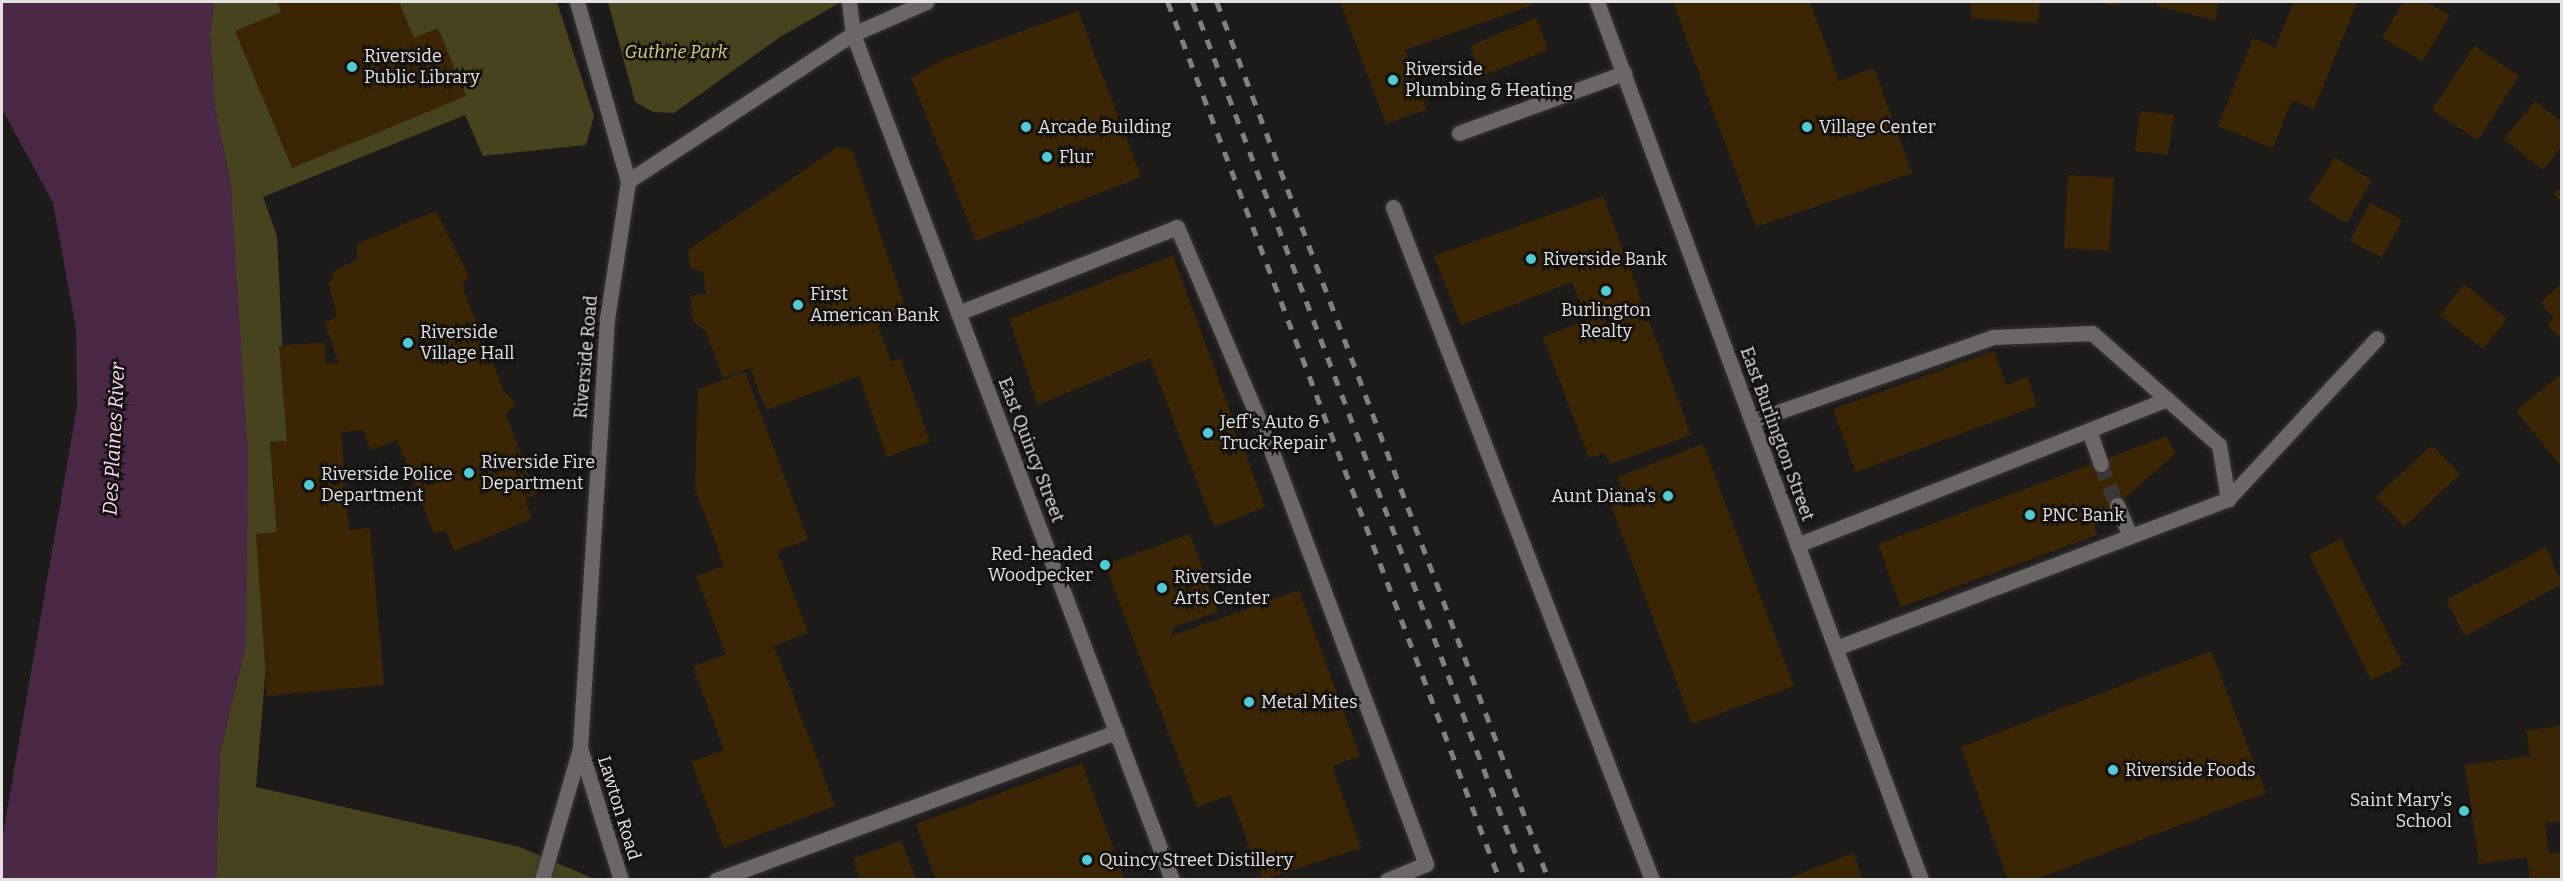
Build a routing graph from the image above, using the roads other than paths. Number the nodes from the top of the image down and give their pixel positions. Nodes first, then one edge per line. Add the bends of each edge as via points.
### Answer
1 (577, 2) edge
2 (849, 2) edge
3 (926, 2) edge
4 (1598, 2) edge
5 (853, 34) junction
6 (1624, 73) junction
7 (1459, 133) dead end
8 (628, 181) junction
9 (1394, 207) dead end
10 (958, 313) junction
11 (2377, 338) dead end
12 (2168, 399) junction
13 (1752, 422) junction
14 (2089, 430) junction
15 (2101, 464) tunnel mouth
16 (2228, 499) junction
17 (2116, 505) tunnel mouth
18 (2130, 536) junction
19 (1797, 545) junction
20 (1836, 648) junction
21 (1117, 732) junction
22 (580, 748) junction
23 (542, 879) edge
24 (621, 879) edge
25 (716, 879) edge
26 (1172, 879) edge
27 (1387, 879) edge
28 (1652, 879) edge
29 (1921, 879) edge

1 - 8 street
2 - 5 street, East Quincy Street
3 - 5 street
4 - 6 street, East Burlington Street
5 - 8 street
5 - 10 street, East Quincy Street
6 - 7 street
6 - 13 street, East Burlington Street
8 - 22 street, Riverside Road via 607,319
9 - 28 street
10 - 21 street, East Quincy Street
10 - 27 street via 1177,227 1267,439 1426,864
11 - 16 street
12 - 13 street via 2092,333 1993,337
12 - 14 street
12 - 16 street via 2219,445
13 - 19 street, East Burlington Street
14 - 15 street
14 - 19 street
16 - 18 street
17 - 18 street
18 - 20 street
19 - 20 street, East Burlington Street
20 - 29 street, East Burlington Street
21 - 25 street
21 - 26 street, East Quincy Street
22 - 23 street, Riverside Road
22 - 24 street, Lawton Road

